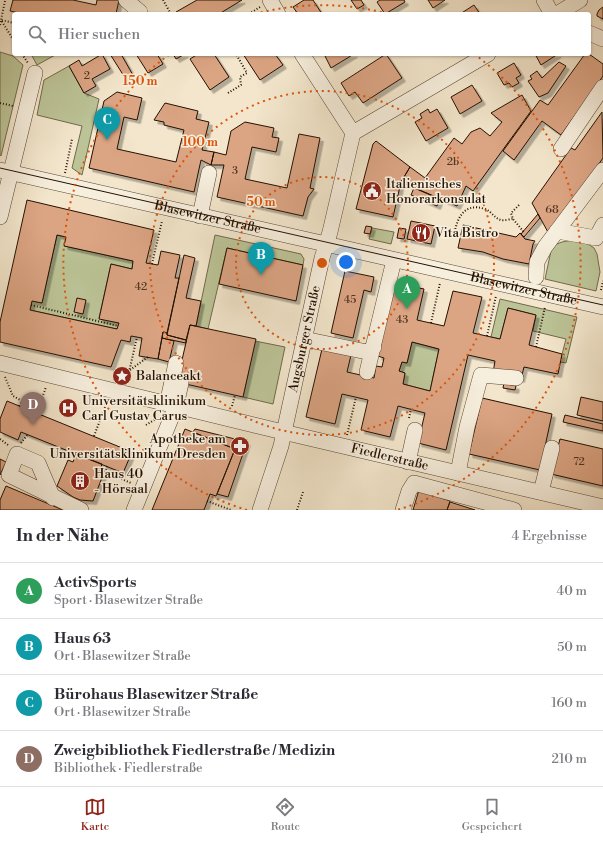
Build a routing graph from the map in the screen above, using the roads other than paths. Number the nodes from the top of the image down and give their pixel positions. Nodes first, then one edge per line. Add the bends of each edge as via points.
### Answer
1 (126, 0) edge
2 (270, 0) edge
3 (544, 0) edge
4 (580, 0) edge
5 (140, 12) dead end
6 (277, 12) edge
7 (551, 12) edge
8 (560, 12) edge
9 (591, 34) edge
10 (603, 39) edge
11 (303, 56) edge
12 (485, 56) edge
13 (35, 72) dead end
14 (603, 87) edge
15 (598, 104) edge
16 (353, 133) junction
17 (561, 149) dead end
18 (603, 170) edge
19 (5, 172) edge
20 (209, 174) dead end
21 (200, 216) junction
22 (0, 218) edge
23 (603, 225) edge
24 (557, 231) junction
25 (326, 245) junction
26 (396, 260) junction
27 (534, 284) junction
28 (387, 306) dead end
29 (603, 307) edge
30 (304, 339) junction
31 (374, 347) junction
32 (176, 363) dead end
33 (2, 369) edge
34 (368, 372) dead end
35 (516, 378) dead end
36 (181, 383) dead end
37 (172, 405) junction
38 (461, 426) dead end
39 (415, 430) dead end
40 (283, 432) junction
41 (552, 448) dead end
42 (408, 462) junction
43 (454, 472) junction
44 (541, 492) junction
45 (53, 498) dead end
46 (603, 507) edge
47 (81, 510) edge
48 (134, 510) edge
49 (260, 510) edge
50 (403, 510) edge
51 (514, 510) edge

1 - 5 street
2 - 6 street
3 - 7 street
4 - 8 street
9 - 10 street
11 - 16 street
12 - 16 street
13 - 19 street
14 - 15 street
15 - 17 street
16 - 25 street, Augsburger Straße
18 - 24 street
19 - 21 street, Blasewitzer Straße
19 - 22 street
20 - 21 street
21 - 25 street, Blasewitzer Straße
23 - 24 street via 596,238
24 - 27 street via 537,262
25 - 26 street, Blasewitzer Straße
25 - 30 street, Augsburger Straße
26 - 27 street, Blasewitzer Straße via 501,284
26 - 28 street
26 - 31 street
27 - 29 street, Blasewitzer Straße
30 - 31 street via 366,352
30 - 40 street, Augsburger Straße
31 - 34 street
32 - 37 street
33 - 37 street, Fiedlerstraße via 112,390
35 - 43 street via 481,375
36 - 37 street
37 - 40 street, Fiedlerstraße
37 - 48 street
38 - 43 street
39 - 42 street
40 - 42 street, Fiedlerstraße
40 - 49 street, Augsburger Straße via 281,446
41 - 44 street
42 - 43 street, Fiedlerstraße
43 - 44 street, Fiedlerstraße
44 - 46 street, Fiedlerstraße
45 - 47 street
50 - 51 street via 414,483

